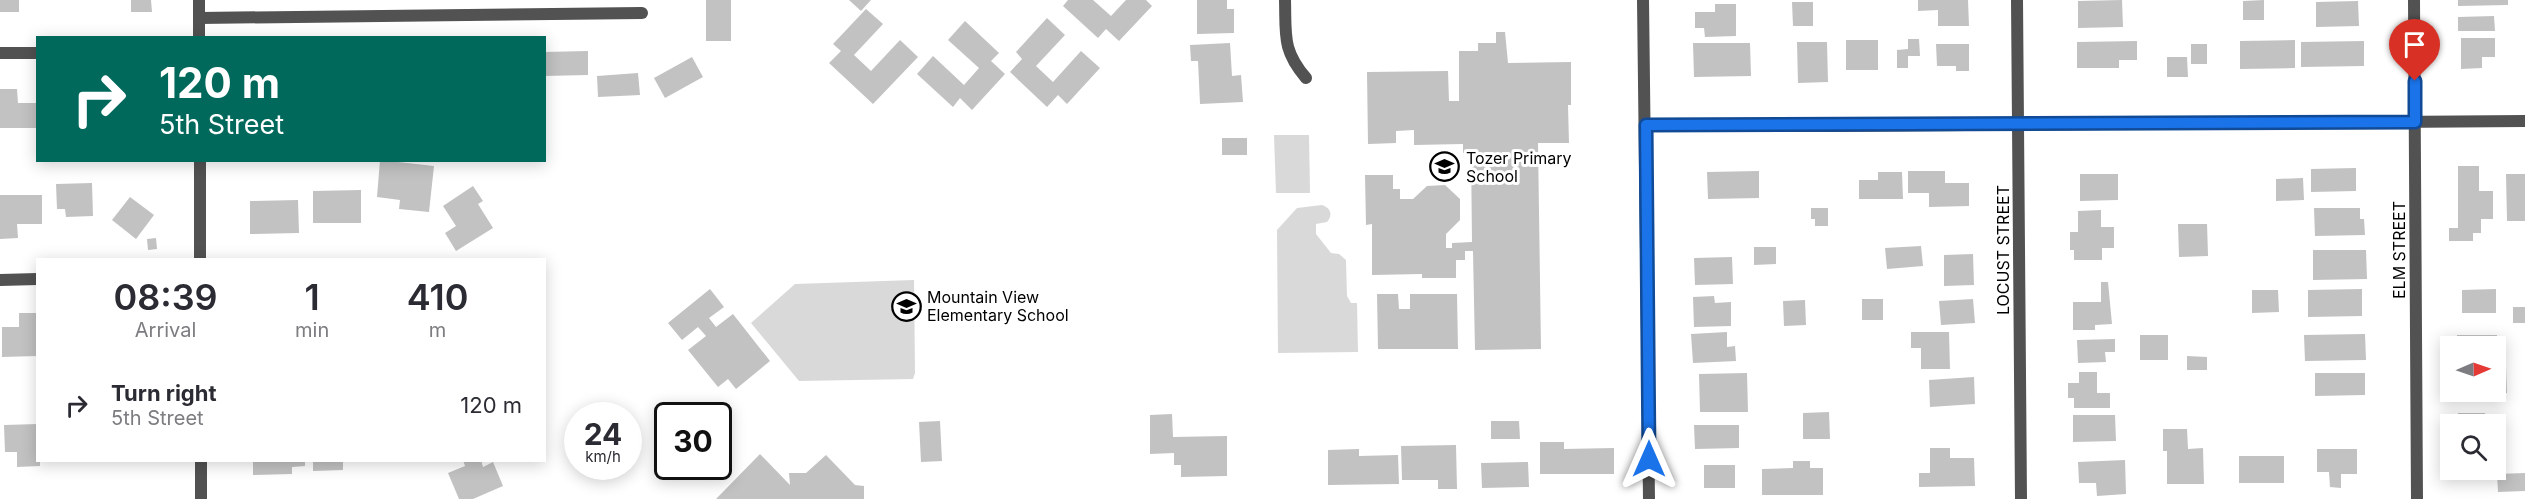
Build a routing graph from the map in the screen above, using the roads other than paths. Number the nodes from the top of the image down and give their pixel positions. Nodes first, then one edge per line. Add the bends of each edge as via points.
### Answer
1 (199, 0) edge
2 (1286, 0) edge
3 (1643, 0) edge
4 (2017, 0) edge
5 (2414, 0) edge
6 (642, 13) dead end
7 (199, 18) junction
8 (199, 36) edge
9 (0, 53) edge
10 (36, 53) edge
11 (1306, 78) dead end
12 (2525, 121) edge
13 (2415, 122) junction
14 (1646, 125) junction
15 (2018, 125) junction
16 (200, 162) edge
17 (200, 258) edge
18 (0, 279) edge
19 (36, 279) edge
20 (201, 462) edge
21 (201, 499) edge
22 (1649, 499) edge
23 (2021, 499) edge
24 (2417, 499) edge

1 - 7 street
2 - 11 street via 1286,43 1292,62
3 - 14 street
4 - 15 street, LOCUST STREET
5 - 13 street, ELM STREET
6 - 7 street
7 - 8 street
9 - 10 street
12 - 13 street
13 - 15 street
13 - 24 street, ELM STREET
14 - 15 street
14 - 22 street
15 - 23 street, LOCUST STREET
16 - 17 street
18 - 19 street
20 - 21 street

